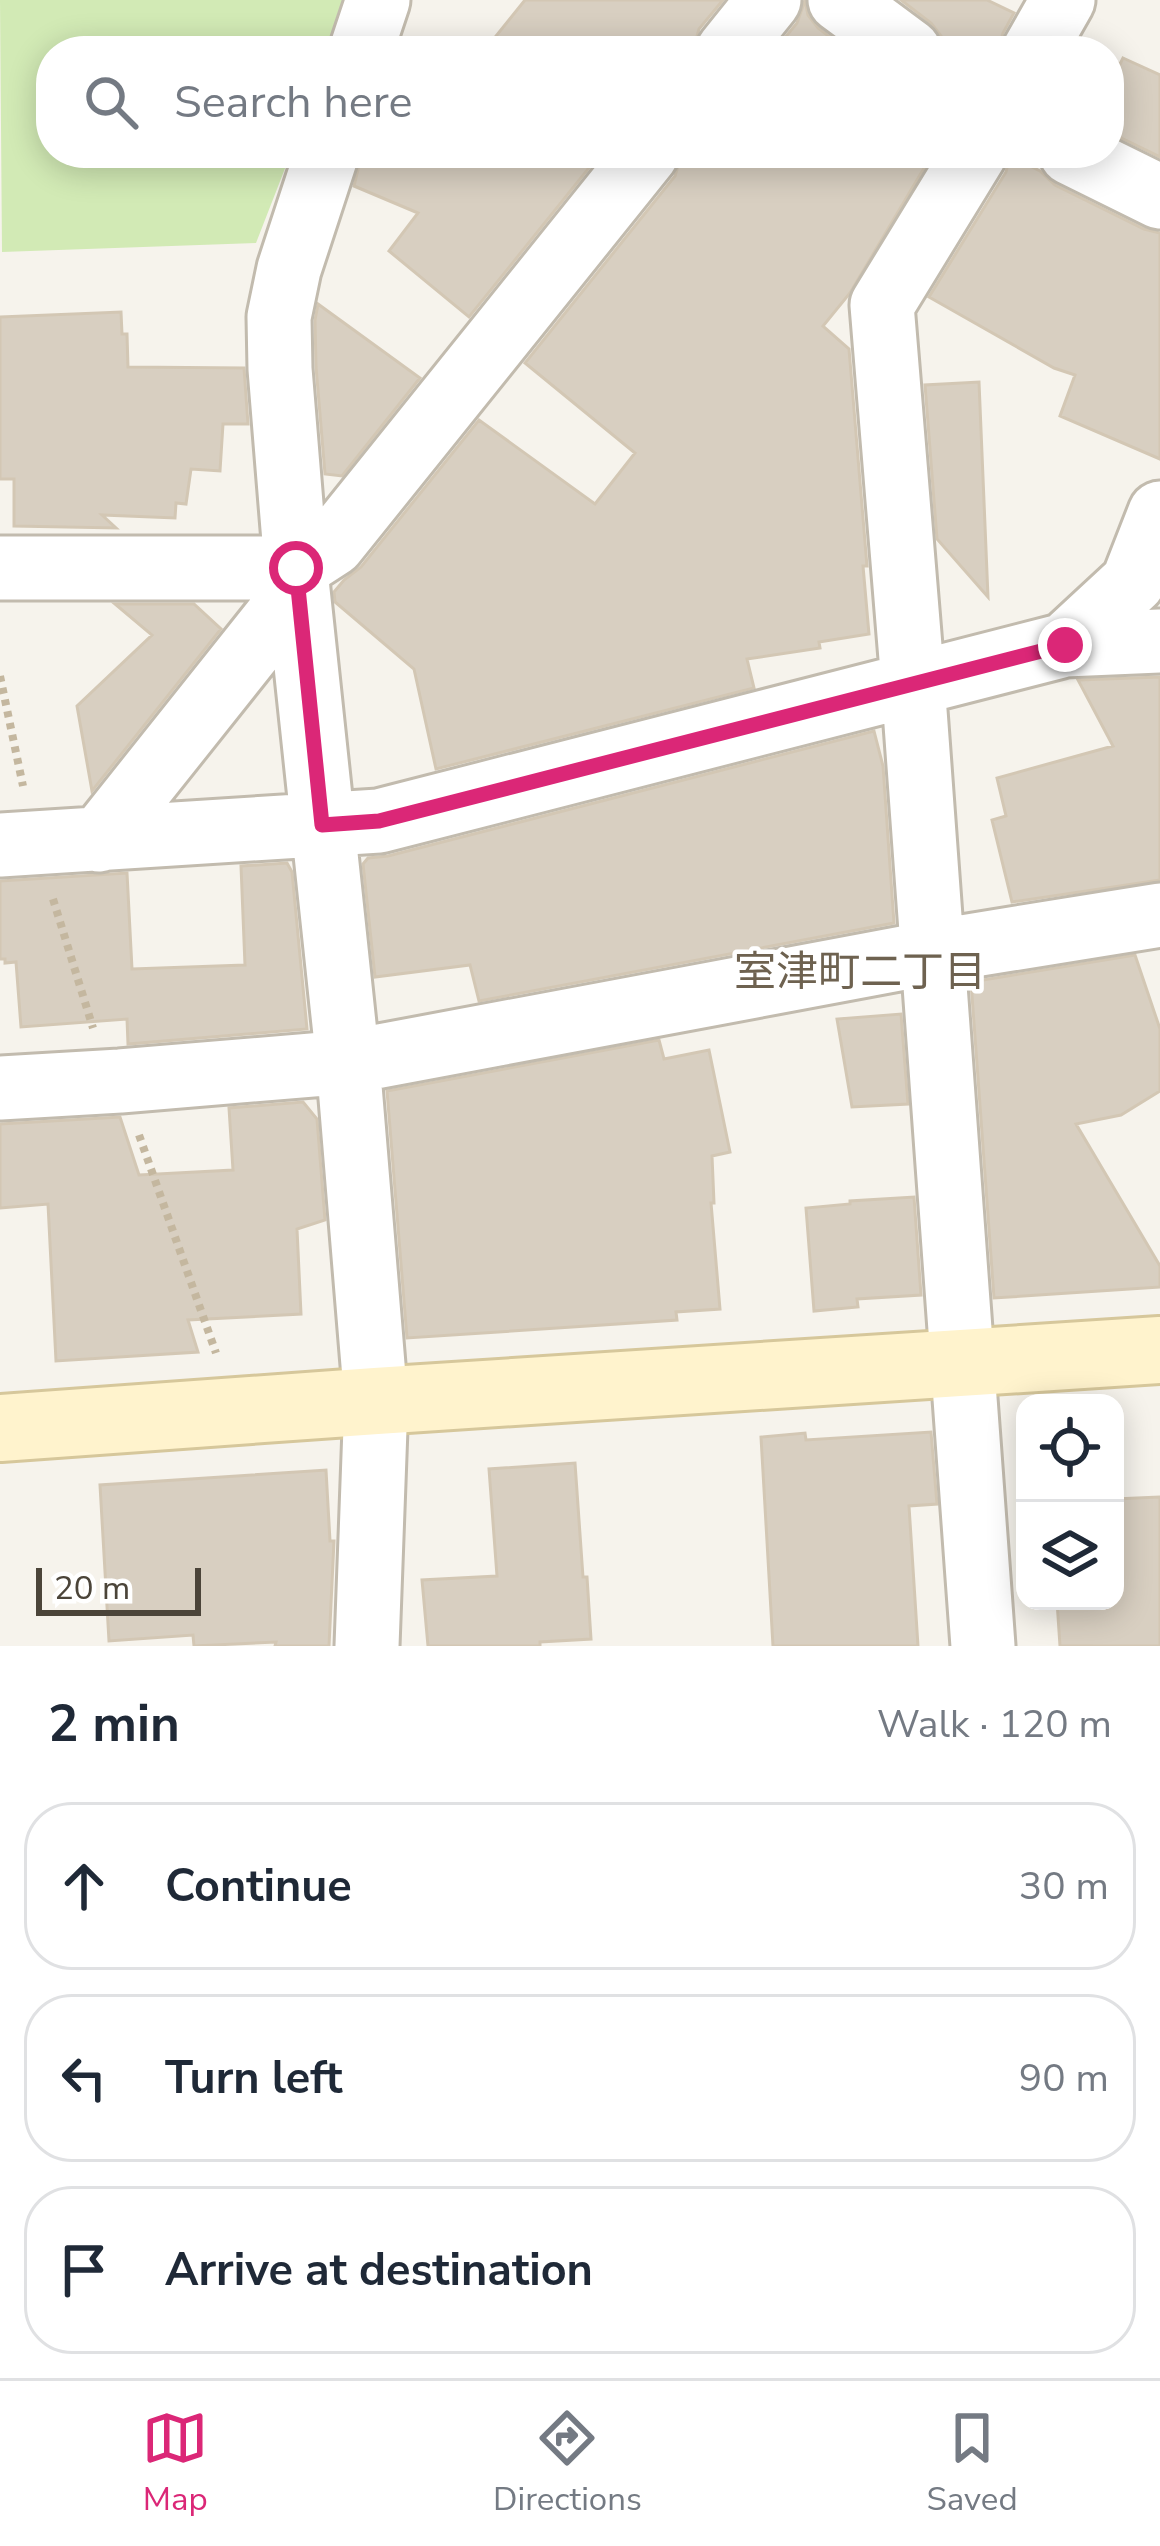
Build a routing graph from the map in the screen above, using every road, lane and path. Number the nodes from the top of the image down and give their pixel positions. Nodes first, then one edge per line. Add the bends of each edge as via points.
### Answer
1 (378, 0) edge
2 (769, 0) edge
3 (840, 0) edge
4 (1063, 0) edge
5 (366, 36) edge
6 (740, 36) edge
7 (889, 36) edge
8 (1043, 36) edge
9 (322, 168) edge
10 (635, 168) edge
11 (966, 168) edge
12 (1101, 168) edge
13 (1160, 197) edge
14 (1160, 513) edge
15 (0, 568) edge
16 (297, 579) junction
17 (1160, 641) edge
18 (1065, 645) junction
19 (913, 683) junction
20 (322, 825) junction
21 (99, 840) junction
22 (0, 844) edge
23 (1160, 915) edge
24 (933, 953) junction
25 (348, 1062) junction
26 (0, 1088) edge
27 (1160, 1350) edge
28 (962, 1364) junction
29 (376, 1400) junction
30 (0, 1428) edge
31 (367, 1646) edge
32 (983, 1646) edge

1 - 5 street
2 - 6 street
3 - 7 street
4 - 8 street
9 - 16 street via 279,317
10 - 16 street
11 - 19 street via 882,304
12 - 13 street
14 - 18 street via 1133,582
15 - 16 street
16 - 20 street
16 - 21 street
17 - 18 street
18 - 19 street
19 - 20 street via 379,821
19 - 24 street
20 - 21 street
20 - 25 street
21 - 22 street
23 - 24 street
24 - 25 street
24 - 28 street
25 - 26 street
25 - 29 street
27 - 28 street
28 - 29 street
28 - 32 street
29 - 30 street
29 - 31 street

